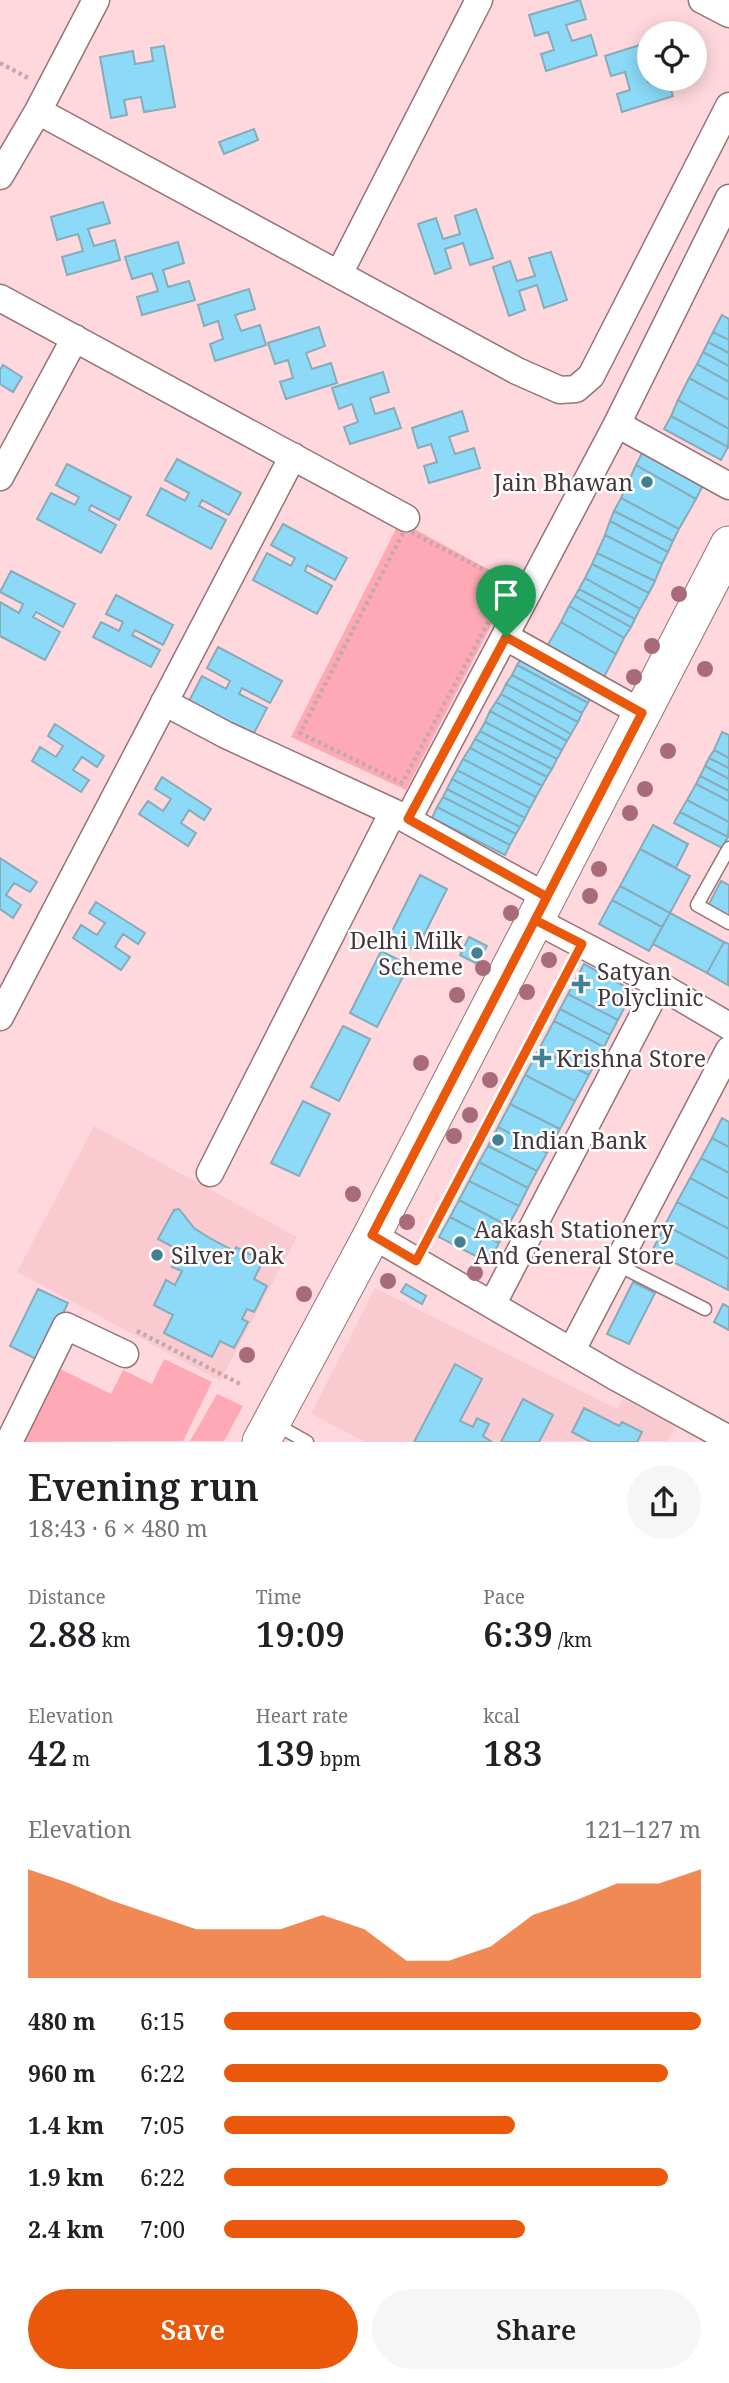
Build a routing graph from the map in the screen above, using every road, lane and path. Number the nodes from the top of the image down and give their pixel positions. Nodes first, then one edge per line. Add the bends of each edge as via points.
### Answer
1 (96, 0) edge
2 (479, 0) edge
3 (702, 0) edge
4 (729, 14) edge
5 (0, 63) edge
6 (43, 101) junction
7 (729, 106) edge
8 (0, 176) edge
9 (729, 198) edge
10 (339, 274) junction
11 (0, 298) edge
12 (75, 338) junction
13 (617, 424) junction
14 (293, 456) junction
15 (1, 472) edge
16 (729, 486) edge
17 (406, 518) dead end
18 (729, 545) edge
19 (506, 637) junction
20 (164, 702) junction
21 (642, 713) junction
22 (345, 755) joint
23 (400, 815) junction
24 (729, 848) edge
25 (541, 908) junction
26 (729, 923) edge
27 (582, 944) junction
28 (659, 985) junction
29 (0, 1017) edge
30 (729, 1026) edge
31 (729, 1050) edge
32 (210, 1173) dead end
33 (372, 1235) junction
34 (416, 1261) junction
35 (617, 1264) junction
36 (492, 1304) junction
37 (705, 1309) dead end
38 (128, 1341) joint
39 (572, 1350) junction
40 (242, 1385) dead end
41 (267, 1432) edge
42 (729, 1439) edge
43 (9, 1441) edge
44 (307, 1441) edge

1 - 6 street
2 - 10 street
3 - 4 street
5 - 6 path
6 - 8 street
6 - 10 street
7 - 10 street via 591,376 576,388 560,390 517,371
9 - 13 street
11 - 12 street
12 - 14 street
12 - 15 street
13 - 16 street
13 - 19 street
14 - 17 street
14 - 20 street
18 - 21 street
19 - 21 street
19 - 23 street
20 - 23 street
20 - 29 street
21 - 25 street
22 - 22 path via 300,733 405,528 509,583 402,783
23 - 25 street
23 - 32 street
24 - 26 lane via 697,905
25 - 27 street
25 - 33 street
27 - 28 street
27 - 34 path
28 - 30 street
28 - 36 street
31 - 35 street
33 - 34 street
33 - 41 street
34 - 36 street
35 - 37 lane
35 - 39 street
36 - 39 street
38 - 40 path
38 - 43 street via 66,1326
39 - 42 street
41 - 44 lane

